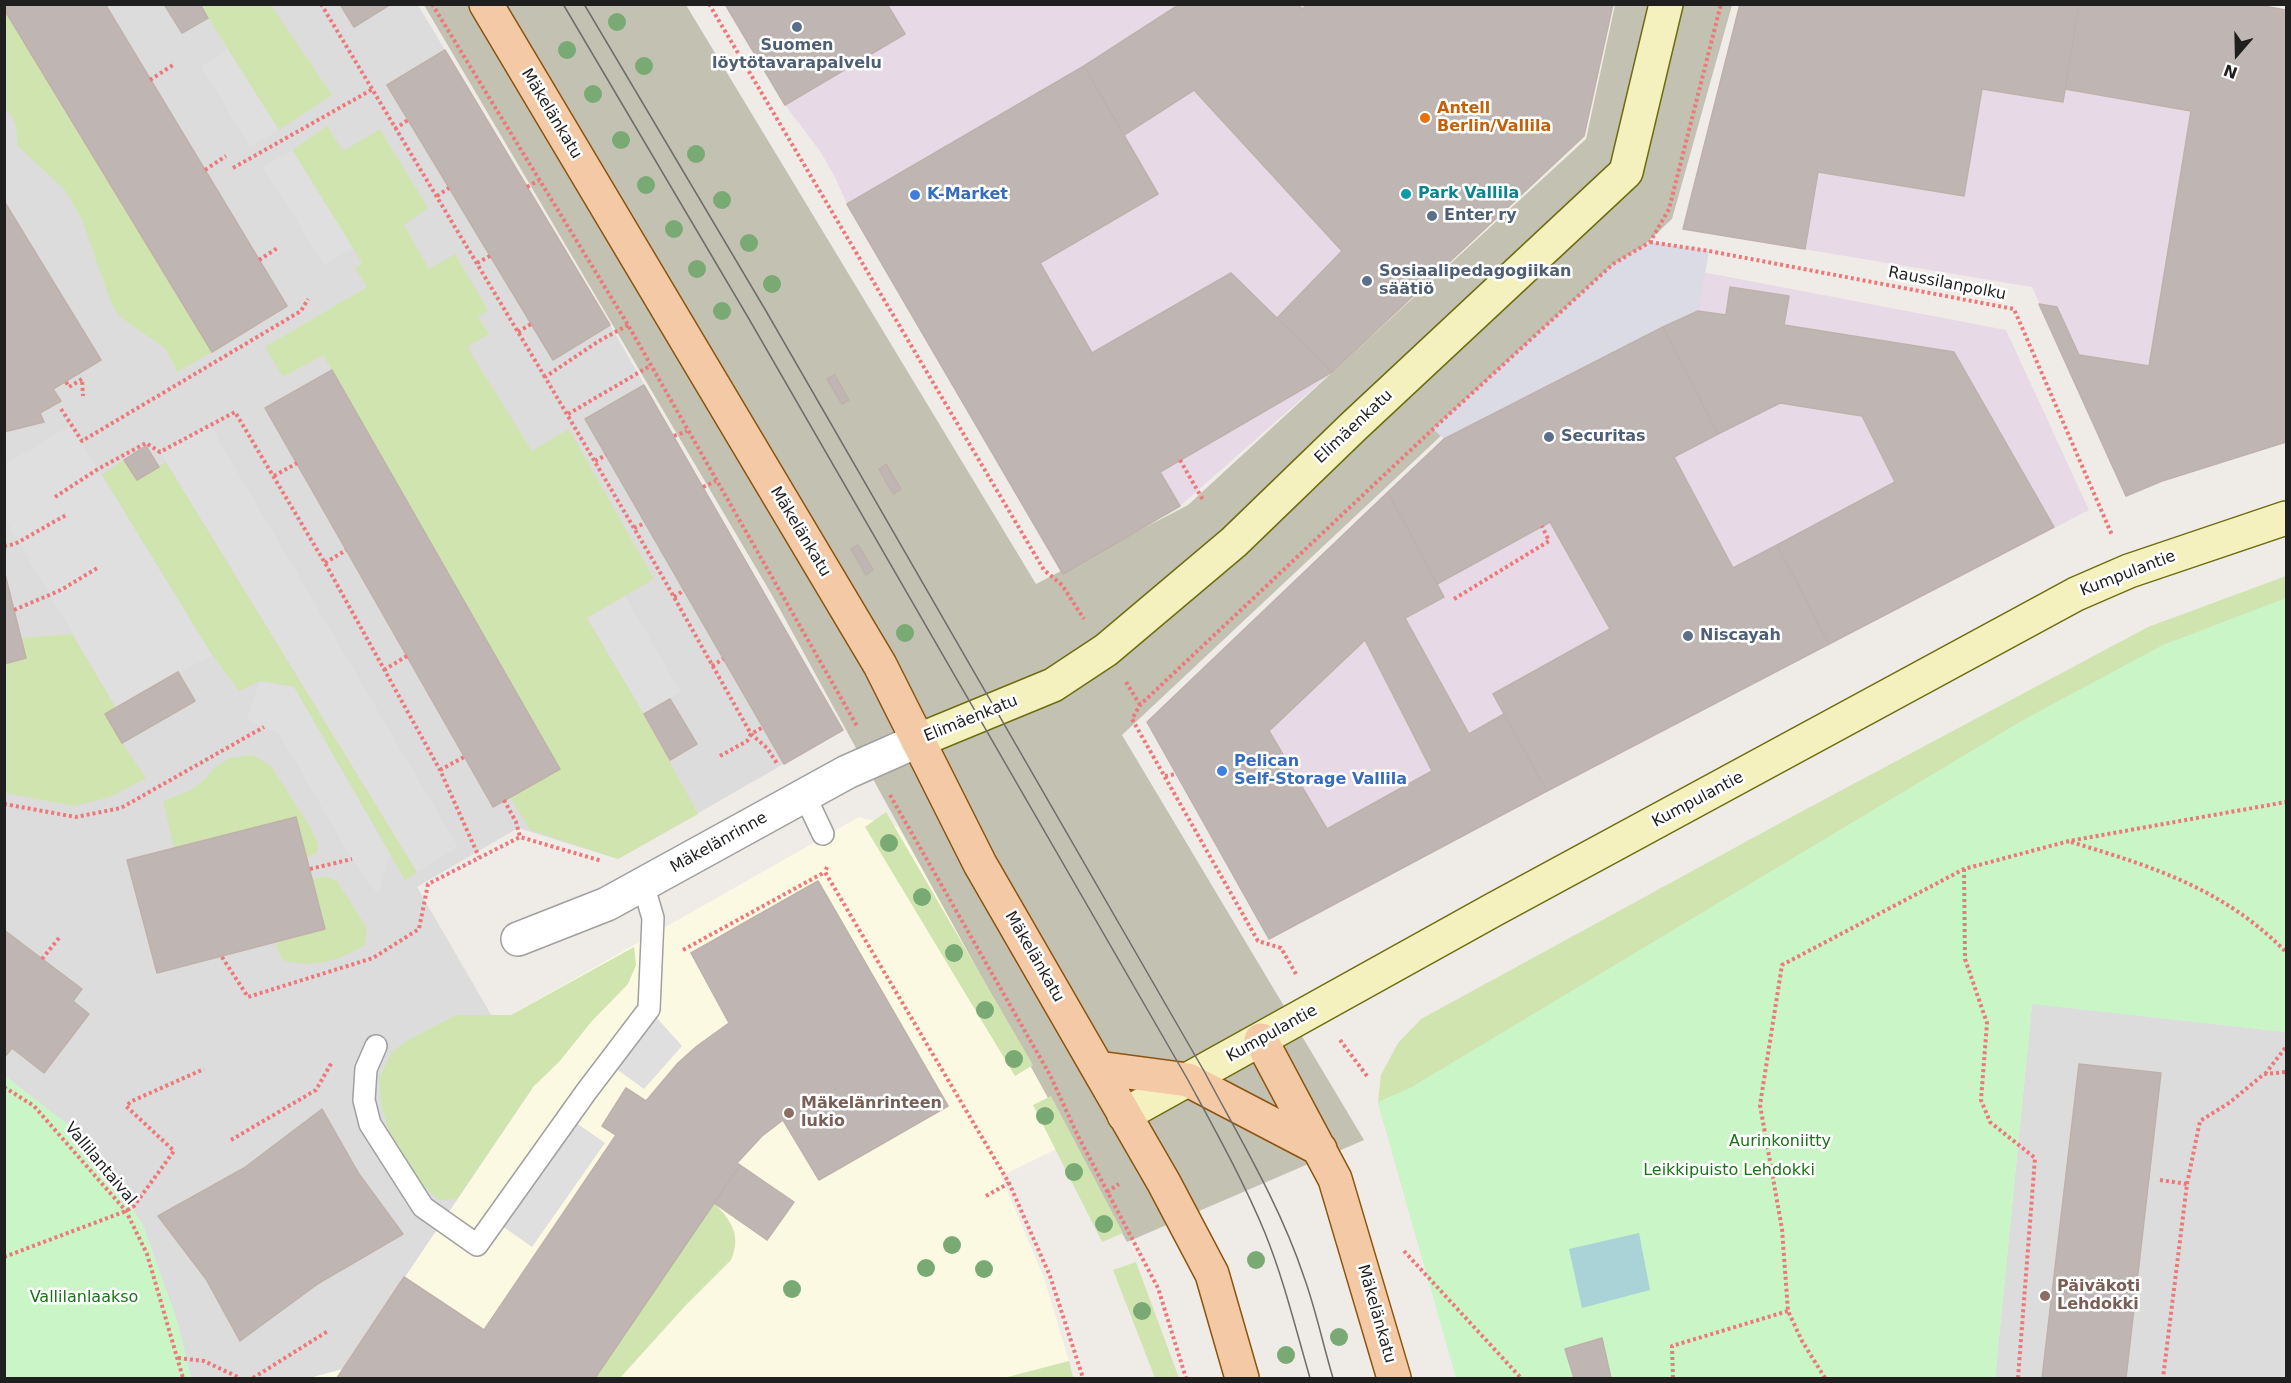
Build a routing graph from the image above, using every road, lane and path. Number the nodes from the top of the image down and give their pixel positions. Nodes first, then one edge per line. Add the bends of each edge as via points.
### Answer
1 (321, 4) edge
2 (432, 4) edge
3 (486, 4) edge
4 (709, 4) edge
5 (1666, 4) edge
6 (1721, 4) edge
7 (173, 65) dead end
8 (150, 80) dead end
9 (373, 89) junction
10 (408, 120) dead end
11 (395, 129) junction
12 (226, 156) dead end
13 (233, 168) dead end
14 (205, 170) dead end
15 (539, 180) junction
16 (527, 187) dead end
17 (449, 188) dead end
18 (437, 196) junction
19 (1650, 242) junction
20 (279, 247) dead end
21 (490, 256) dead end
22 (258, 260) dead end
23 (477, 263) junction
24 (308, 299) dead end
25 (531, 324) dead end
26 (628, 325) junction
27 (518, 332) junction
28 (650, 366) junction
29 (545, 377) junction
30 (66, 382) dead end
31 (83, 396) dead end
32 (61, 410) dead end
33 (568, 414) junction
34 (687, 431) junction
35 (674, 436) dead end
36 (606, 455) dead end
37 (1180, 460) dead end
38 (595, 461) junction
39 (297, 463) dead end
40 (274, 477) junction
41 (716, 482) junction
42 (703, 487) dead end
43 (55, 497) dead end
44 (1203, 500) dead end
45 (66, 515) dead end
46 (2286, 518) edge
47 (2104, 520) dead end
48 (645, 523) dead end
49 (1542, 526) dead end
50 (634, 528) junction
51 (4, 546) edge
52 (346, 550) dead end
53 (326, 563) junction
54 (99, 567) dead end
55 (684, 590) dead end
56 (674, 597) junction
57 (1454, 599) dead end
58 (14, 610) dead end
59 (1106, 650) junction
60 (407, 656) dead end
61 (723, 659) dead end
62 (712, 666) junction
63 (384, 670) junction
64 (264, 727) dead end
65 (763, 727) dead end
66 (751, 734) junction
67 (917, 741) junction
68 (720, 756) dead end
69 (464, 757) dead end
70 (873, 760) junction
71 (440, 770) junction
72 (782, 771) dead end
73 (1176, 774) dead end
74 (1165, 776) junction
75 (805, 796) junction
76 (504, 800) dead end
77 (2286, 802) edge
78 (4, 804) edge
79 (823, 834) dead end
80 (520, 837) junction
81 (2069, 841) junction
82 (478, 857) junction
83 (352, 859) dead end
84 (608, 862) dead end
85 (828, 863) dead end
86 (310, 869) dead end
87 (1964, 869) junction
88 (825, 872) junction
89 (643, 885) junction
90 (59, 938) dead end
91 (518, 939) dead end
92 (1281, 948) dead end
93 (2286, 952) edge
94 (222, 957) dead end
95 (42, 959) dead end
96 (652, 967) junction
97 (1261, 1041) junction
98 (376, 1046) dead end
99 (2286, 1047) edge
100 (334, 1058) dead end
101 (1098, 1068) junction
102 (204, 1069) dead end
103 (2286, 1072) edge
104 (2264, 1074) junction
105 (1188, 1080) junction
106 (4, 1087) edge
107 (1124, 1115) junction
108 (231, 1140) dead end
109 (1320, 1149) junction
110 (2160, 1180) dead end
111 (1009, 1183) junction
112 (2187, 1184) junction
113 (986, 1196) dead end
114 (126, 1211) junction
115 (1404, 1251) dead end
116 (4, 1257) edge
117 (1788, 1311) junction
118 (328, 1331) dead end
119 (178, 1358) junction
120 (183, 1378) edge
121 (240, 1378) edge
122 (253, 1378) edge
123 (1083, 1378) edge
124 (1186, 1378) edge
125 (1242, 1378) edge
126 (1394, 1378) edge
127 (1521, 1378) edge
128 (1673, 1378) edge
129 (1825, 1378) edge
130 (2018, 1378) edge
131 (2163, 1378) edge

1 - 9 path
2 - 15 path
3 - 67 main road, Mäkelänkatu via 880,665
4 - 59 path via 1044,570 1062,585
5 - 59 main road, Elimäenkatu via 1626,172 1234,542
6 - 19 path via 1670,209
7 - 8 path
9 - 11 path
9 - 13 path
10 - 11 path
11 - 18 path
12 - 14 path
15 - 16 path
15 - 26 path
17 - 18 path
18 - 23 path
19 - 47 path, Raussilanpolku via 2014,309
19 - 74 path via 1613,264 1140,705 1132,719
20 - 22 path
21 - 23 path
23 - 27 path
24 - 32 path via 301,311 82,441
25 - 27 path
26 - 28 path
26 - 29 path
27 - 29 path
28 - 33 path
28 - 34 path
29 - 33 path
30 - 31 path via 69,387 82,379
33 - 38 path
34 - 35 path
34 - 41 path
36 - 38 path
37 - 44 path
38 - 50 path
39 - 40 path
40 - 43 path via 235,412 160,452 146,443
40 - 53 path
41 - 42 path
41 - 70 path
45 - 51 path via 15,544
46 - 97 main road, Kumpulantie via 2129,571 2076,594 1493,910
48 - 50 path
49 - 57 path via 1549,541
50 - 56 path
52 - 53 path
53 - 63 path
54 - 58 path via 61,590
55 - 56 path
56 - 62 path
59 - 67 main road, Elimäenkatu via 1053,685
60 - 63 path
61 - 62 path
62 - 66 path
63 - 71 path
64 - 78 path via 121,808 76,817
65 - 66 path
66 - 68 path via 747,741
66 - 72 path via 767,748
67 - 70 street, Mäkelänrinne
67 - 101 main road, Mäkelänkatu via 980,864
69 - 71 path
70 - 75 street, Mäkelänrinne
70 - 124 path via 1050,1075 1158,1288
71 - 82 path
73 - 74 path
74 - 92 path via 1258,941
75 - 79 lane
75 - 89 street, Mäkelänrinne
76 - 80 path
77 - 81 path
80 - 82 path
80 - 84 path
81 - 87 path
81 - 93 path via 2185,881 2227,903 2267,932
82 - 94 path via 428,884 419,929 373,958 248,997
83 - 86 path
85 - 88 path
87 - 117 path via 1782,965 1761,1106 1782,1229
87 - 130 path via 1965,959 1987,1023 1980,1100 1990,1122 2035,1158
88 - 96 path
88 - 111 path
89 - 91 street, Mäkelänrinne via 607,904
89 - 96 lane via 653,918
90 - 95 path
96 - 98 lane via 650,1010 477,1245 423,1207 370,1124 364,1090 366,1069
97 - 105 main road, Kumpulantie
97 - 109 main road, Mäkelänkatu
99 - 104 path
100 - 108 path via 316,1090
101 - 105 main road
101 - 107 main road, Mäkelänkatu
102 - 114 path via 126,1106 174,1151 134,1206
103 - 104 path
104 - 112 path via 2200,1121
105 - 107 main road, Kumpulantie
105 - 109 main road
106 - 114 path, Vallilantaival via 34,1106
107 - 125 main road, Mäkelänkatu via 1212,1274
109 - 126 main road, Mäkelänkatu via 1335,1179
110 - 112 path
111 - 113 path
111 - 123 path via 1050,1276
112 - 131 path
114 - 116 path
114 - 119 path, Vallilantaival via 147,1254
115 - 127 path
117 - 128 path via 1672,1346
117 - 129 path
118 - 122 path
119 - 120 path, Vallilantaival
119 - 121 path via 204,1361

